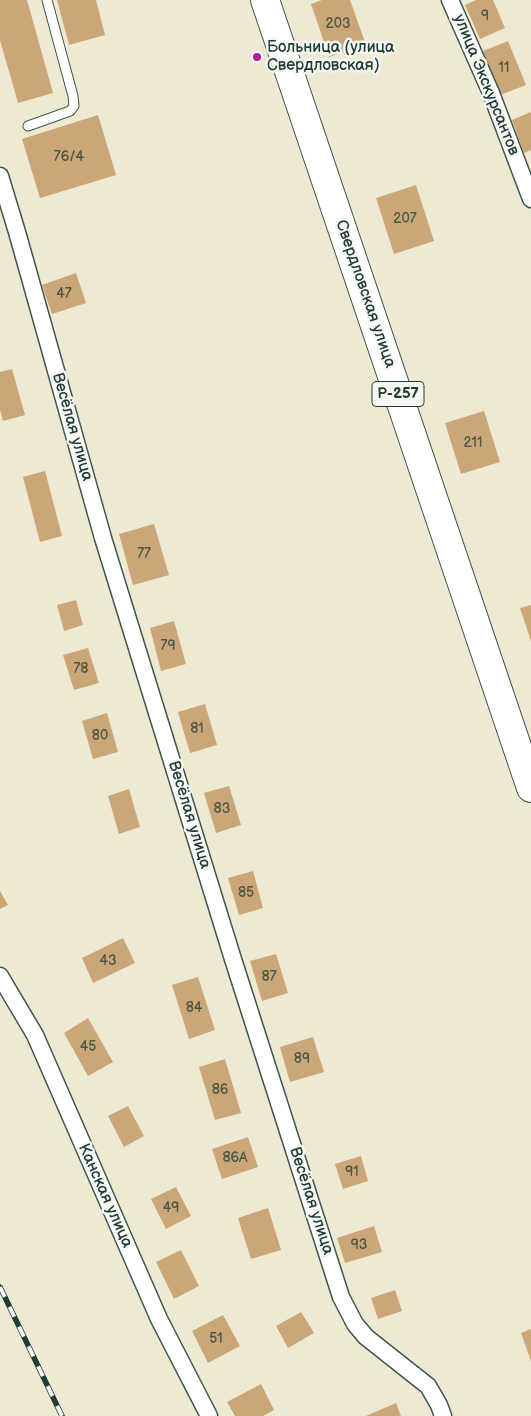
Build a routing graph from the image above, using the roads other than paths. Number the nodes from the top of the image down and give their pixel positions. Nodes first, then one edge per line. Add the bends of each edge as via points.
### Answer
1 (47, 0) edge
2 (265, 0) edge
3 (450, 0) edge
4 (28, 126) dead end
5 (0, 176) edge
6 (531, 199) edge
7 (531, 788) edge
8 (0, 976) edge
9 (208, 1416) edge
10 (443, 1416) edge

1 - 4 lane via 74,106 70,111
2 - 7 highway, Свердловская улица / Р-257
3 - 6 street, улица Экскурсантов via 491,93
5 - 10 street, Весёлая улица via 103,538 341,1297 366,1337 428,1386
8 - 9 street, Канская улица via 35,1035 159,1319

